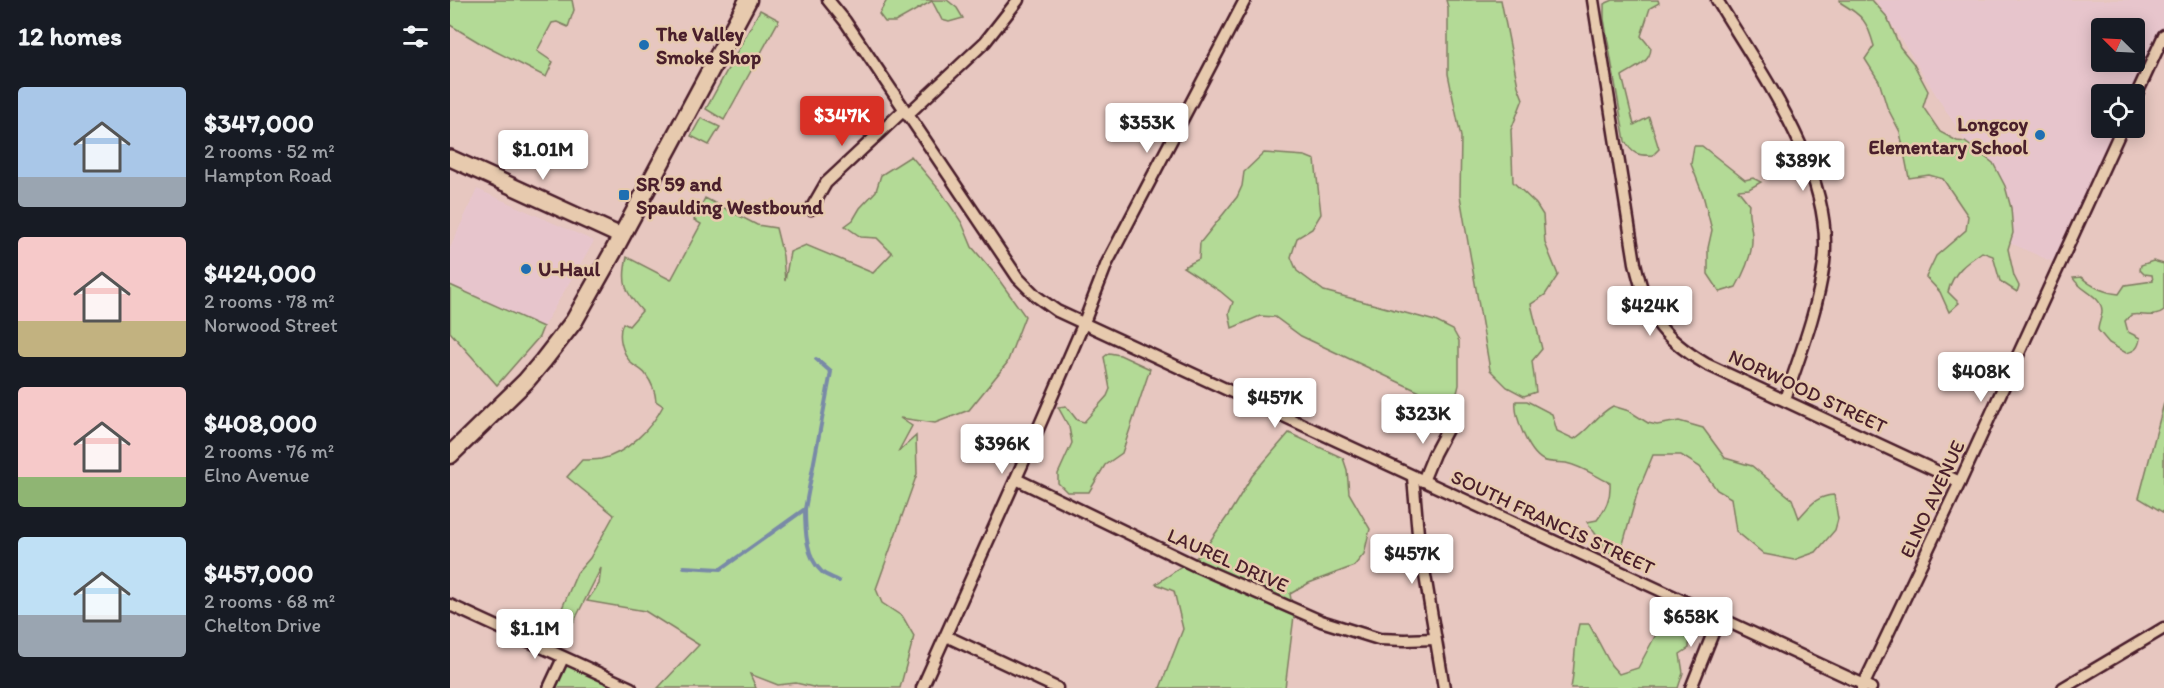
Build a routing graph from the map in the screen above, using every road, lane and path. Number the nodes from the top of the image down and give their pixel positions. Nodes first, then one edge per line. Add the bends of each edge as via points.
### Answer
1 (748, 0) edge
2 (828, 0) edge
3 (1018, 0) edge
4 (1245, 0) edge
5 (1593, 0) edge
6 (1717, 0) edge
7 (2164, 35) edge
8 (2141, 84) edge
9 (906, 112) junction
10 (2117, 138) edge
11 (450, 158) edge
12 (811, 208) dead end
13 (621, 236) junction
14 (1083, 325) junction
15 (1785, 399) junction
16 (1451, 422) dead end
17 (450, 454) edge
18 (1016, 479) junction
19 (1418, 479) junction
20 (1960, 482) junction
21 (450, 605) edge
22 (1719, 618) junction
23 (2164, 628) edge
24 (946, 636) junction
25 (1435, 639) junction
26 (562, 658) junction
27 (1866, 687) edge
28 (549, 688) edge
29 (631, 688) edge
30 (922, 688) edge
31 (1057, 688) edge
32 (1444, 688) edge
33 (1691, 688) edge
34 (2063, 688) edge

1 - 13 main road
2 - 9 street, SOUTH FRANCIS STREET
3 - 9 street via 985,42
4 - 14 street via 1126,224
5 - 15 street, NORWOOD STREET via 1635,263 1652,316 1687,353
6 - 15 street via 1802,148 1821,206 1824,262
7 - 8 street
9 - 12 street via 826,183
9 - 14 street, SOUTH FRANCIS STREET via 1018,278 1045,303
10 - 20 street, ELNO AVENUE
11 - 13 street
13 - 17 main road via 588,298 554,347
14 - 18 street
14 - 19 street, SOUTH FRANCIS STREET
15 - 20 street, NORWOOD STREET
16 - 19 street
18 - 24 street
18 - 25 street, LAUREL DRIVE via 1321,621 1379,639
19 - 22 street, SOUTH FRANCIS STREET
19 - 25 street via 1418,534
20 - 27 street, ELNO AVENUE
21 - 26 street
22 - 27 street, SOUTH FRANCIS STREET
22 - 33 street
23 - 34 street
24 - 30 street
24 - 31 street
25 - 32 street
26 - 28 street
26 - 29 street

